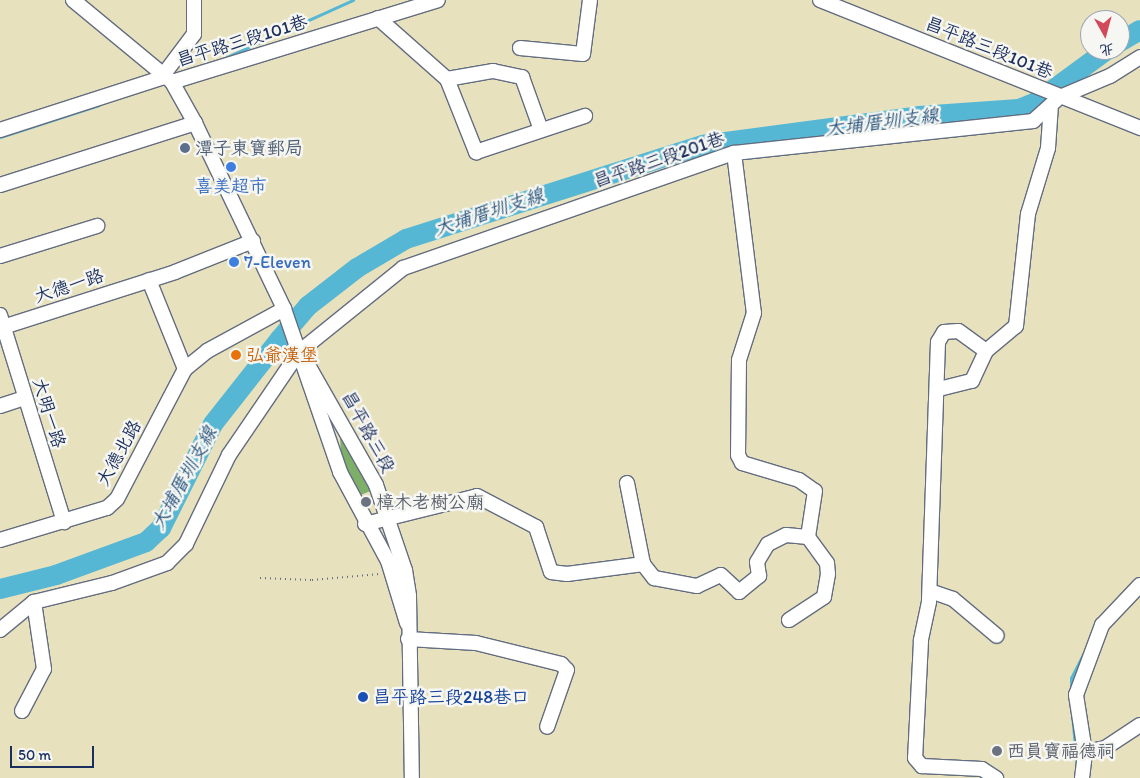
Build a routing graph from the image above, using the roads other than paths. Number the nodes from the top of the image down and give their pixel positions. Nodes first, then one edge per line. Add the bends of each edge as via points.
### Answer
1 (73, 0) edge
2 (194, 0) edge
3 (438, 0) edge
4 (590, 0) edge
5 (820, 0) edge
6 (378, 18) junction
7 (520, 48) dead end
8 (1140, 57) edge
9 (448, 79) junction
10 (166, 80) junction
11 (1060, 97) junction
12 (1051, 109) junction
13 (585, 116) dead end
14 (195, 123) junction
15 (1140, 128) edge
16 (0, 130) edge
17 (541, 130) junction
18 (734, 154) junction
19 (0, 185) edge
20 (97, 226) dead end
21 (253, 241) junction
22 (0, 256) edge
23 (149, 280) junction
24 (284, 309) junction
25 (1, 323) edge
26 (986, 351) junction
27 (298, 352) junction
28 (185, 369) junction
29 (939, 388) junction
30 (25, 398) junction
31 (0, 406) edge
32 (627, 483) dead end
33 (388, 520) junction
34 (64, 522) junction
35 (365, 524) junction
36 (808, 537) junction
37 (0, 540) edge
38 (643, 564) junction
39 (1140, 585) edge
40 (930, 591) junction
41 (34, 602) junction
42 (789, 620) dead end
43 (407, 623) junction
44 (0, 630) edge
45 (997, 636) dead end
46 (408, 639) junction
47 (22, 711) dead end
48 (1140, 725) edge
49 (547, 727) dead end
50 (1085, 752) junction
51 (412, 778) edge
52 (996, 778) edge
53 (1082, 778) edge

1 - 10 street, 昌平路三段
2 - 10 street via 194,34
3 - 6 street, 昌平路三段101巷
4 - 7 street via 583,54
5 - 11 street, 昌平路三段101巷
6 - 9 street
6 - 10 street, 昌平路三段101巷
8 - 11 street via 1110,76
9 - 17 street via 493,71 522,77
9 - 17 street via 476,152
10 - 14 street, 昌平路三段
10 - 16 street, 昌平路三段101巷
11 - 12 street, 昌平路三段201巷
11 - 15 street, 昌平路三段101巷
12 - 18 street, 昌平路三段201巷 via 1034,121
12 - 26 street via 1048,148 1028,214 1016,326
13 - 17 street
14 - 19 street
14 - 21 street, 昌平路三段
18 - 27 street, 昌平路三段201巷 via 402,268
18 - 36 street via 754,313 739,360 738,455 742,463 799,480 815,491
20 - 22 street
21 - 23 street, 大德一路
21 - 24 street, 昌平路三段
23 - 25 street, 大德一路
23 - 28 street
24 - 27 street, 昌平路三段
24 - 28 street via 207,351
25 - 30 street, 大明一路
26 - 29 street via 972,381
26 - 29 street via 958,331 944,332 938,342
27 - 33 street, 昌平路三段 via 363,458
27 - 35 street, 昌平路三段 via 340,472
27 - 41 street, 昌平路三段201巷 via 228,454 186,544 167,562 112,583
28 - 34 street, 大德北路 via 117,499 107,508
29 - 40 street via 930,500
30 - 31 street
30 - 34 street, 大明一路
32 - 38 street
33 - 35 street
33 - 38 street via 477,496 536,527 551,572
33 - 43 street, 昌平路三段 via 404,570
34 - 37 street, 大德北路
35 - 43 street, 昌平路三段 via 392,573
36 - 38 street via 786,535 768,544 757,562 759,576 739,592 721,575 697,586 654,578
36 - 42 street via 827,563 824,597
39 - 50 street via 1102,625 1084,669 1076,696
40 - 45 street via 953,599
40 - 52 street via 921,641 916,762 982,770
41 - 44 street
41 - 47 street via 44,669
43 - 46 street, 昌平路三段
46 - 49 street via 476,643 560,664 567,670
46 - 51 street, 昌平路三段
48 - 50 street via 1105,748
50 - 53 street

